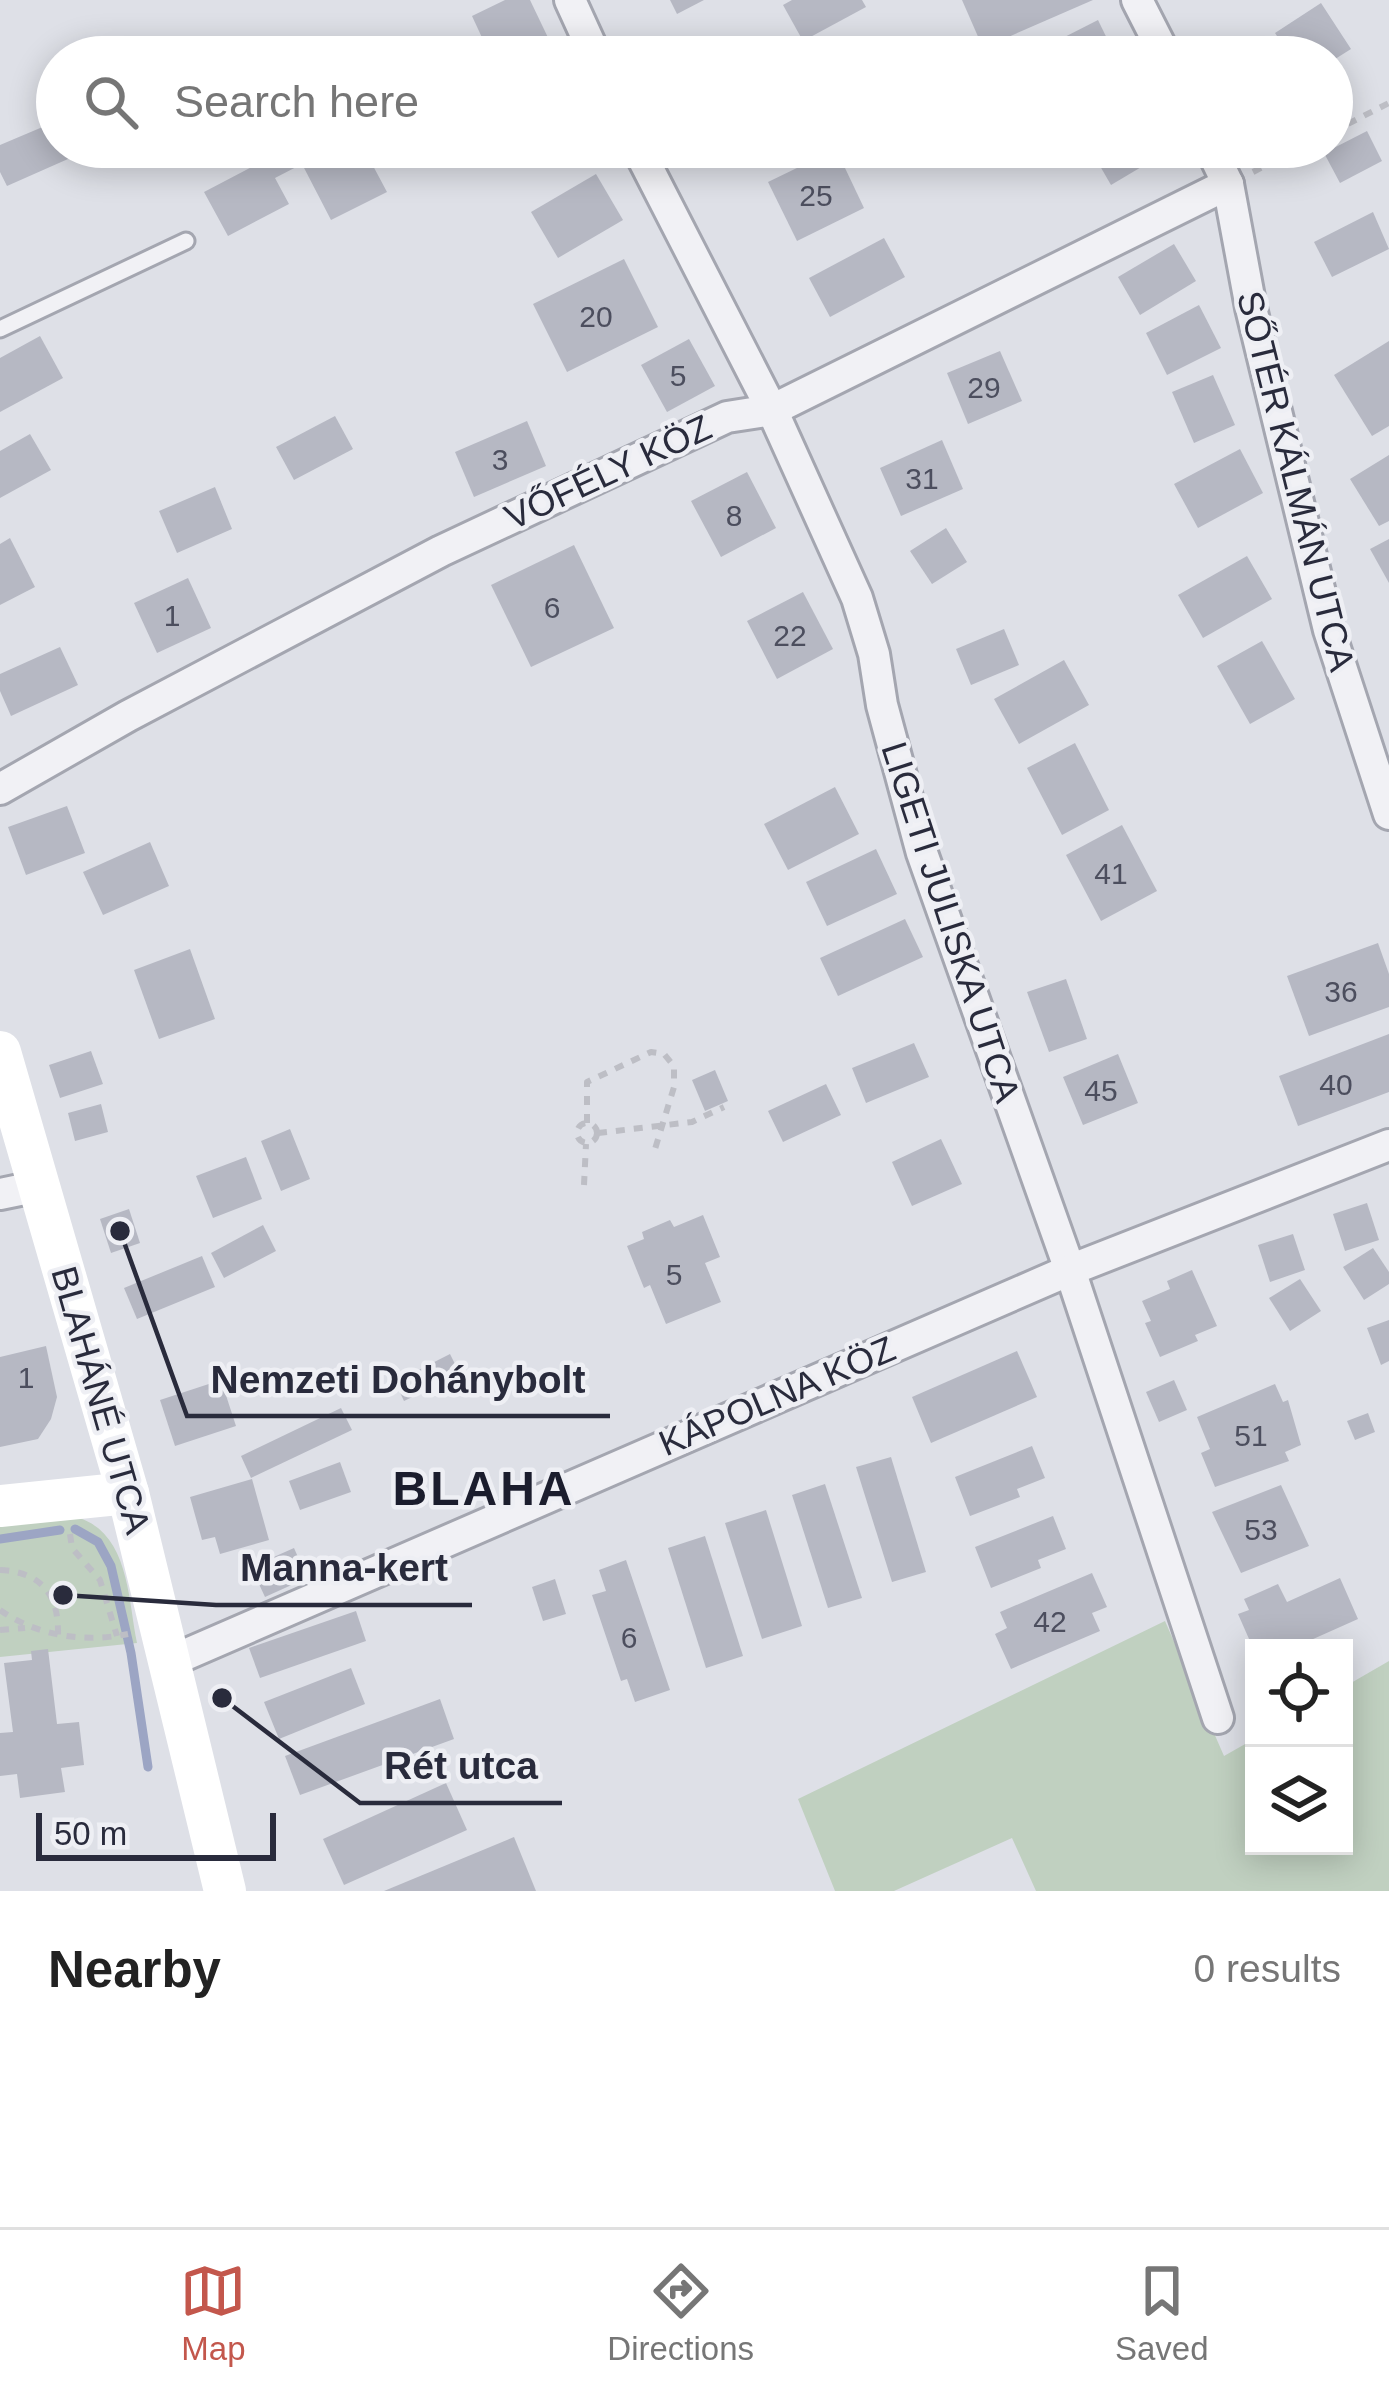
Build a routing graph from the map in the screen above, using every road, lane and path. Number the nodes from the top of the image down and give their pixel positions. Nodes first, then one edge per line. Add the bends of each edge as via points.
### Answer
1 (570, 0) edge
2 (1137, 0) edge
3 (586, 36) edge
4 (1155, 36) edge
5 (1389, 103) edge
6 (1353, 121) edge
7 (647, 168) edge
8 (1220, 168) edge
9 (1260, 168) edge
10 (1228, 184) junction
11 (186, 241) dead end
12 (0, 328) edge
13 (772, 410) junction
14 (0, 789) edge
15 (1389, 814) edge
16 (0, 1052) edge
17 (724, 1107) dead end
18 (587, 1123) junction
19 (662, 1126) junction
20 (598, 1133) junction
21 (578, 1137) junction
22 (564, 1142) dead end
23 (586, 1144) junction
24 (1389, 1145) edge
25 (655, 1149) dead end
26 (584, 1185) dead end
27 (20, 1190) edge
28 (1070, 1270) junction
29 (128, 1493) junction
30 (0, 1506) edge
31 (70, 1522) dead end
32 (0, 1570) edge
33 (0, 1610) edge
34 (28, 1627) junction
35 (0, 1630) edge
36 (58, 1635) junction
37 (171, 1661) junction
38 (1218, 1718) dead end
39 (225, 1891) edge

1 - 3 street
2 - 4 street
5 - 6 path
7 - 13 street, LIGETI JULISKA UTCA
8 - 10 street, SŐTÉR KÁLMÁN UTCA
9 - 10 path
10 - 13 street, VŐFÉLY KÖZ
10 - 15 street, SŐTÉR KÁLMÁN UTCA via 1329,630
11 - 12 lane
13 - 14 street, VŐFÉLY KÖZ via 727,417 441,551
13 - 28 street, LIGETI JULISKA UTCA via 857,598 922,854
16 - 27 street, BLAHÁNÉ UTCA
17 - 19 path
18 - 19 path via 587,1082 653,1051 675,1068
18 - 20 path
18 - 21 path
19 - 20 path
19 - 25 path
20 - 23 path
21 - 22 path
21 - 23 path
23 - 26 path
24 - 28 street, KÁPOLNA KÖZ
27 - 29 street, BLAHÁNÉ UTCA
28 - 37 street, KÁPOLNA KÖZ
28 - 38 street, LIGETI JULISKA UTCA
29 - 30 street
29 - 37 street, BLAHÁNÉ UTCA
31 - 36 path via 72,1548 100,1580 120,1636
32 - 36 path via 44,1584
33 - 34 path
34 - 35 path
34 - 36 path
37 - 39 street, BLAHÁNÉ UTCA

